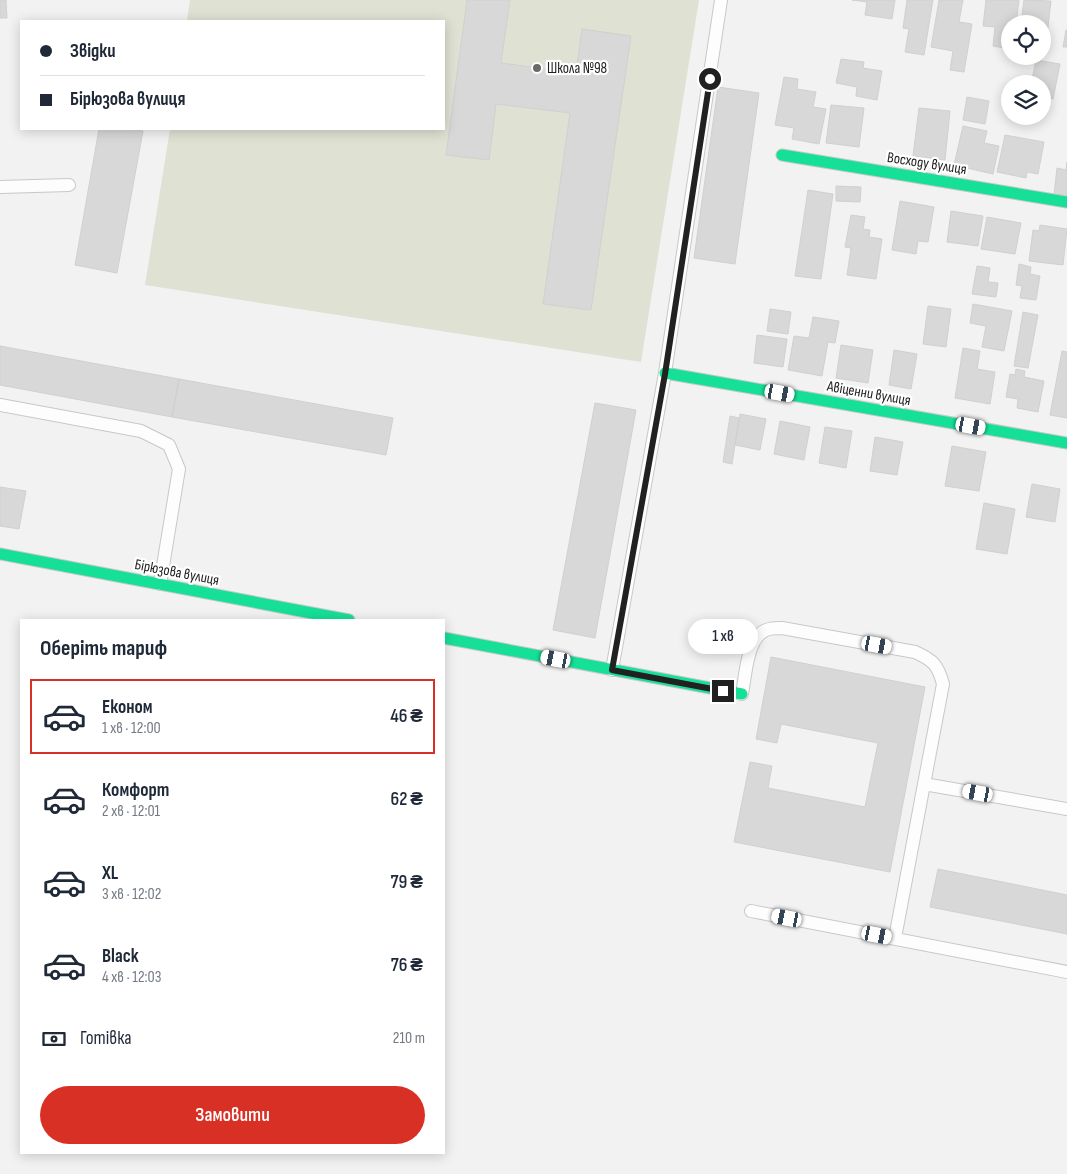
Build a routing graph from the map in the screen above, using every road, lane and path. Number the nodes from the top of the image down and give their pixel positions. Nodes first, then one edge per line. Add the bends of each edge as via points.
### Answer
1 (721, 0) edge
2 (782, 154) dead end
3 (69, 185) dead end
4 (0, 187) edge
5 (1067, 202) edge
6 (665, 374) junction
7 (0, 405) edge
8 (1067, 443) edge
9 (0, 554) edge
10 (160, 584) junction
11 (344, 619) edge
12 (445, 638) edge
13 (612, 670) junction
14 (742, 694) joint
15 (924, 784) junction
16 (1067, 808) edge
17 (751, 911) dead end
18 (895, 938) junction
19 (1067, 972) edge

1 - 6 lane
2 - 5 street, Восходу вулиця
3 - 4 lane
6 - 8 street, Авіценни вулиця
6 - 13 lane
7 - 10 lane via 141,431 169,445 178,469
9 - 10 street, Бірюзова вулиця
10 - 11 street, Бірюзова вулиця
12 - 13 street
13 - 14 street
14 - 15 lane via 751,646 759,634 769,629 782,628 915,652 931,659 943,684
15 - 16 lane
15 - 18 lane
17 - 18 lane
18 - 19 lane

